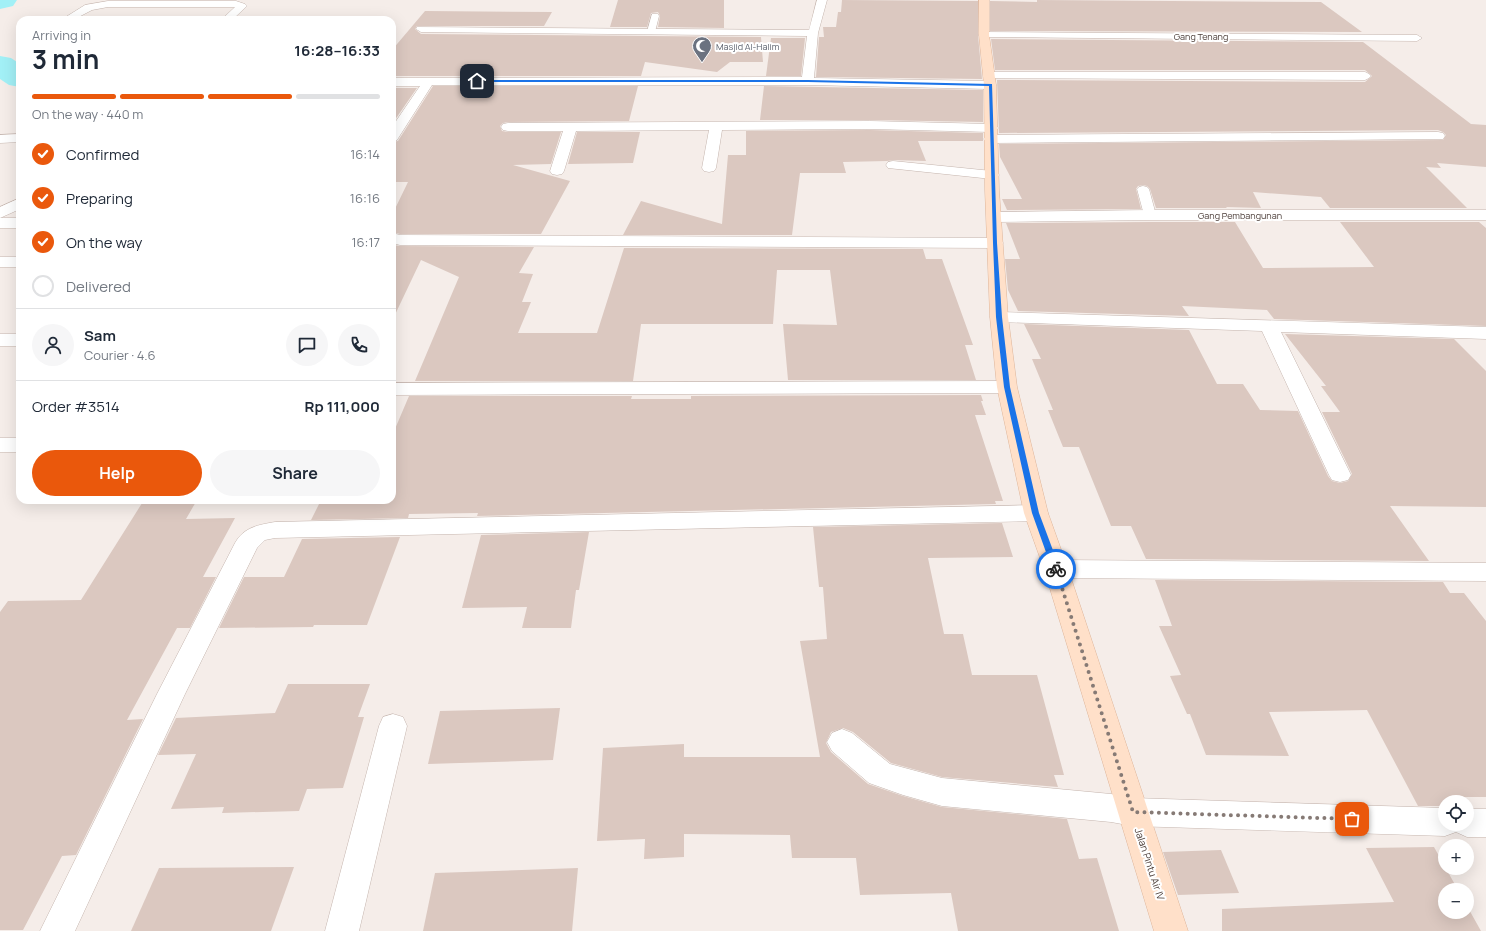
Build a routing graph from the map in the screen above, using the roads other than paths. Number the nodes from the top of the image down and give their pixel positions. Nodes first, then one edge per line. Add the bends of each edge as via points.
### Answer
1 (822, 0) edge
2 (984, 0) edge
3 (74, 16) edge
4 (231, 16) edge
5 (655, 16) dead end
6 (420, 29) dead end
7 (651, 32) junction
8 (813, 33) junction
9 (984, 35) junction
10 (1418, 38) dead end
11 (1365, 76) dead end
12 (990, 80) junction
13 (429, 81) junction
14 (808, 81) junction
15 (396, 82) edge
16 (508, 127) dead end
17 (571, 127) junction
18 (716, 127) junction
19 (396, 131) edge
20 (991, 133) junction
21 (1438, 136) dead end
22 (16, 138) edge
23 (0, 139) edge
24 (893, 165) dead end
25 (709, 168) dead end
26 (557, 170) dead end
27 (992, 175) junction
28 (1143, 189) dead end
29 (16, 205) edge
30 (0, 213) edge
31 (1150, 215) junction
32 (1486, 215) edge
33 (995, 217) junction
34 (0, 223) edge
35 (16, 223) edge
36 (396, 243) edge
37 (995, 243) junction
38 (0, 262) edge
39 (16, 262) edge
40 (999, 317) junction
41 (1269, 326) junction
42 (1486, 333) edge
43 (0, 340) edge
44 (16, 340) edge
45 (1007, 387) junction
46 (396, 389) edge
47 (0, 445) edge
48 (16, 445) edge
49 (1340, 475) dead end
50 (1036, 513) junction
51 (1056, 570) junction
52 (1486, 572) edge
53 (394, 726) dead end
54 (842, 742) dead end
55 (1133, 812) junction
56 (1438, 822) edge
57 (1474, 823) edge
58 (1486, 823) edge
59 (57, 931) edge
60 (342, 931) edge
61 (1171, 931) edge

1 - 8 street
2 - 9 main road, Jalan Pintu Air IV
3 - 4 street via 89,8 108,4 242,6
5 - 7 lane
6 - 7 street
7 - 8 street
8 - 14 street
9 - 10 street, Gang Tenang
9 - 12 main road, Jalan Pintu Air IV
11 - 12 street
12 - 14 street
12 - 20 main road, Jalan Pintu Air IV
13 - 14 street
13 - 15 street
13 - 19 street
16 - 17 street
17 - 18 street
17 - 26 street
18 - 20 street via 870,125
18 - 25 street
20 - 21 street
20 - 27 main road, Jalan Pintu Air IV
22 - 23 street
24 - 27 street
27 - 33 main road, Jalan Pintu Air IV
28 - 31 lane
29 - 30 street
31 - 32 street, Gang Pembangunan
31 - 33 street, Gang Pembangunan
33 - 37 main road, Jalan Pintu Air IV
34 - 35 street
36 - 37 street
37 - 40 main road, Jalan Pintu Air IV
38 - 39 street
40 - 41 street
40 - 45 main road, Jalan Pintu Air IV
41 - 42 street
41 - 49 street
43 - 44 street
45 - 46 street
45 - 50 main road, Jalan Pintu Air IV
47 - 48 street
50 - 51 main road, Jalan Pintu Air IV
50 - 59 street via 275,530 258,533 247,543
51 - 52 street
51 - 55 main road, Jalan Pintu Air IV
53 - 60 street
54 - 55 street via 880,774 942,792
55 - 56 street
55 - 61 main road, Jalan Pintu Air IV
57 - 58 street

